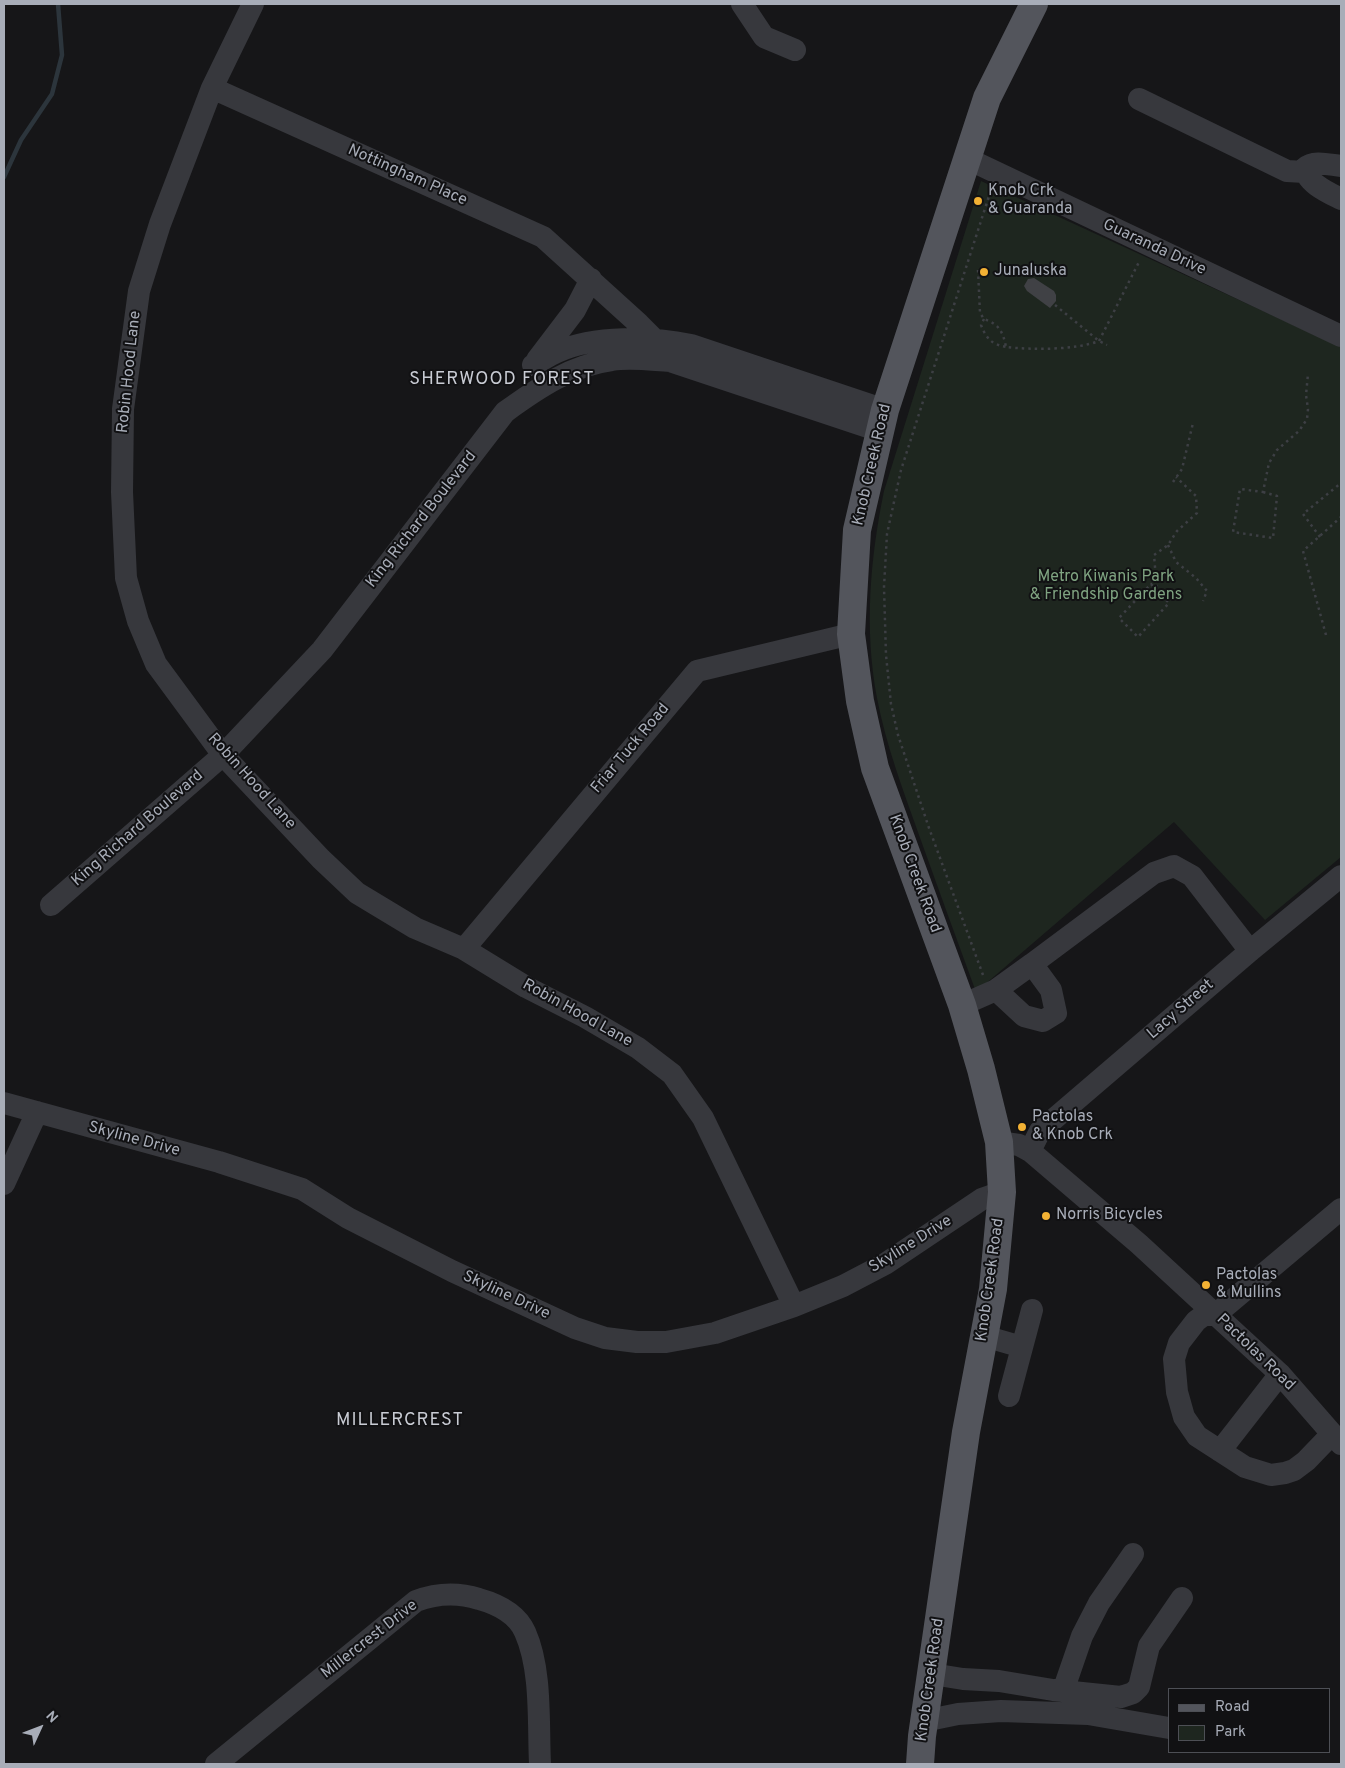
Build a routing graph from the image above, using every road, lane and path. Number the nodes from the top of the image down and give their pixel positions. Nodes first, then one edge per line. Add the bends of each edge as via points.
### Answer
1 (252, 4) edge
2 (742, 4) edge
3 (1034, 4) edge
4 (795, 50) dead end
5 (212, 88) junction
6 (1140, 99) dead end
7 (968, 159) junction
8 (1341, 166) edge
9 (1305, 172) junction
10 (998, 190) dead end
11 (1341, 198) edge
12 (1143, 255) dead end
13 (978, 270) dead end
14 (591, 279) junction
15 (1055, 305) dead end
16 (575, 310) junction
17 (984, 319) junction
18 (1340, 331) edge
19 (1099, 341) junction
20 (1107, 345) dead end
21 (667, 348) junction
22 (1006, 348) junction
23 (584, 356) junction
24 (533, 365) junction
25 (1308, 374) dead end
26 (506, 412) junction
27 (883, 420) junction
28 (1193, 423) dead end
29 (1176, 477) junction
30 (1173, 482) dead end
31 (1341, 483) edge
32 (1263, 492) junction
33 (1341, 517) edge
34 (1320, 537) junction
35 (1168, 545) junction
36 (1157, 591) junction
37 (1203, 601) dead end
38 (851, 634) junction
39 (1326, 635) dead end
40 (223, 755) junction
41 (1341, 876) edge
42 (51, 905) dead end
43 (464, 949) junction
44 (1250, 951) junction
45 (1032, 964) junction
46 (993, 991) junction
47 (962, 1005) junction
48 (4, 1103) edge
49 (37, 1112) junction
50 (998, 1142) junction
51 (1030, 1151) junction
52 (4, 1184) edge
53 (1002, 1192) junction
54 (1341, 1209) edge
55 (794, 1306) junction
56 (1032, 1310) dead end
57 (1215, 1315) junction
58 (984, 1336) junction
59 (1022, 1347) junction
60 (1280, 1374) junction
61 (1009, 1396) dead end
62 (1337, 1439) edge
63 (1220, 1451) junction
64 (1133, 1554) dead end
65 (1182, 1598) dead end
66 (932, 1674) junction
67 (1063, 1691) junction
68 (924, 1722) junction
69 (1168, 1728) edge
70 (216, 1764) edge
71 (540, 1764) edge
72 (920, 1764) edge

1 - 5 street, Robin Hood Lane
2 - 4 street via 764,37
3 - 7 main road, Knob Creek Road via 987,98
5 - 14 street, Nottingham Place via 543,238
5 - 40 street, Robin Hood Lane via 160,224 139,291 123,409 122,492 126,578 138,621 156,664
6 - 9 street via 1287,171
7 - 18 street, Guaranda Drive
7 - 27 main road, Knob Creek Road
8 - 9 street via 1309,164
9 - 11 street via 1310,180
10 - 46 path via 989,196 901,470 887,534 884,587 886,655 898,734 929,828
12 - 19 path
13 - 17 path via 980,313
14 - 16 street
14 - 21 street, Nottingham Place
15 - 19 path
16 - 23 street
16 - 24 street
17 - 22 path via 994,322 1003,332
17 - 22 path via 981,325 984,333 994,344
19 - 20 path
19 - 22 path via 1087,346 1062,348
21 - 23 street, King Richard Boulevard via 641,359 612,360
21 - 27 street, King Richard Boulevard
23 - 24 street, King Richard Boulevard via 558,352
23 - 26 street, King Richard Boulevard
24 - 26 street
25 - 32 path via 1307,419 1269,463
26 - 40 street, King Richard Boulevard via 322,650
27 - 38 main road, Knob Creek Road via 857,530
28 - 29 path via 1182,469
29 - 30 path
29 - 35 path via 1196,496 1197,513 1177,531
31 - 34 path via 1303,514
32 - 32 path via 1240,489 1233,532 1273,538 1277,496
33 - 34 path
34 - 39 path via 1303,551
35 - 36 path via 1154,555
35 - 37 path via 1176,562 1207,591
36 - 36 path via 1151,584 1119,618 1138,637 1170,603
38 - 43 street, Friar Tuck Road via 697,671
38 - 47 main road, Knob Creek Road via 860,701 875,768
40 - 42 street, King Richard Boulevard
40 - 43 street, Robin Hood Lane via 357,893 415,928
41 - 44 street, Lacy Street
43 - 55 street, Robin Hood Lane via 638,1048 672,1074 703,1118
44 - 45 street via 1192,876 1174,866 1154,873
44 - 51 street, Lacy Street via 1040,1131
45 - 46 street
45 - 46 street via 1051,990 1056,1013 1043,1021 1024,1016
46 - 47 street
47 - 50 main road, Knob Creek Road
48 - 49 street, Skyline Drive
49 - 52 street
49 - 55 street, Skyline Drive via 219,1162 302,1189 348,1218 452,1271 575,1328 605,1338 666,1342 716,1333
50 - 51 street, Pactolas Road via 1020,1145
50 - 53 main road, Knob Creek Road
51 - 57 street, Pactolas Road via 1139,1244
53 - 55 street, Skyline Drive via 982,1199 885,1264
53 - 58 main road, Knob Creek Road via 993,1289
54 - 57 street
56 - 59 street
57 - 60 street, Pactolas Road
57 - 63 street via 1204,1315 1196,1321 1179,1343 1174,1366 1184,1417 1197,1436
58 - 59 street
58 - 66 main road, Knob Creek Road via 966,1432
59 - 61 street
60 - 62 street, Pactolas Road
60 - 63 street
62 - 63 street via 1285,1473 1271,1474 1245,1467
64 - 67 street via 1082,1636
65 - 67 street via 1149,1646 1139,1687 1133,1693 1120,1697
66 - 67 street
66 - 68 main road, Knob Creek Road
68 - 69 street via 958,1714 1001,1711 1088,1714
68 - 72 main road, Knob Creek Road
70 - 71 street, Millercrest Drive via 416,1601 431,1595 450,1594 490,1602 509,1613 524,1630 536,1676

